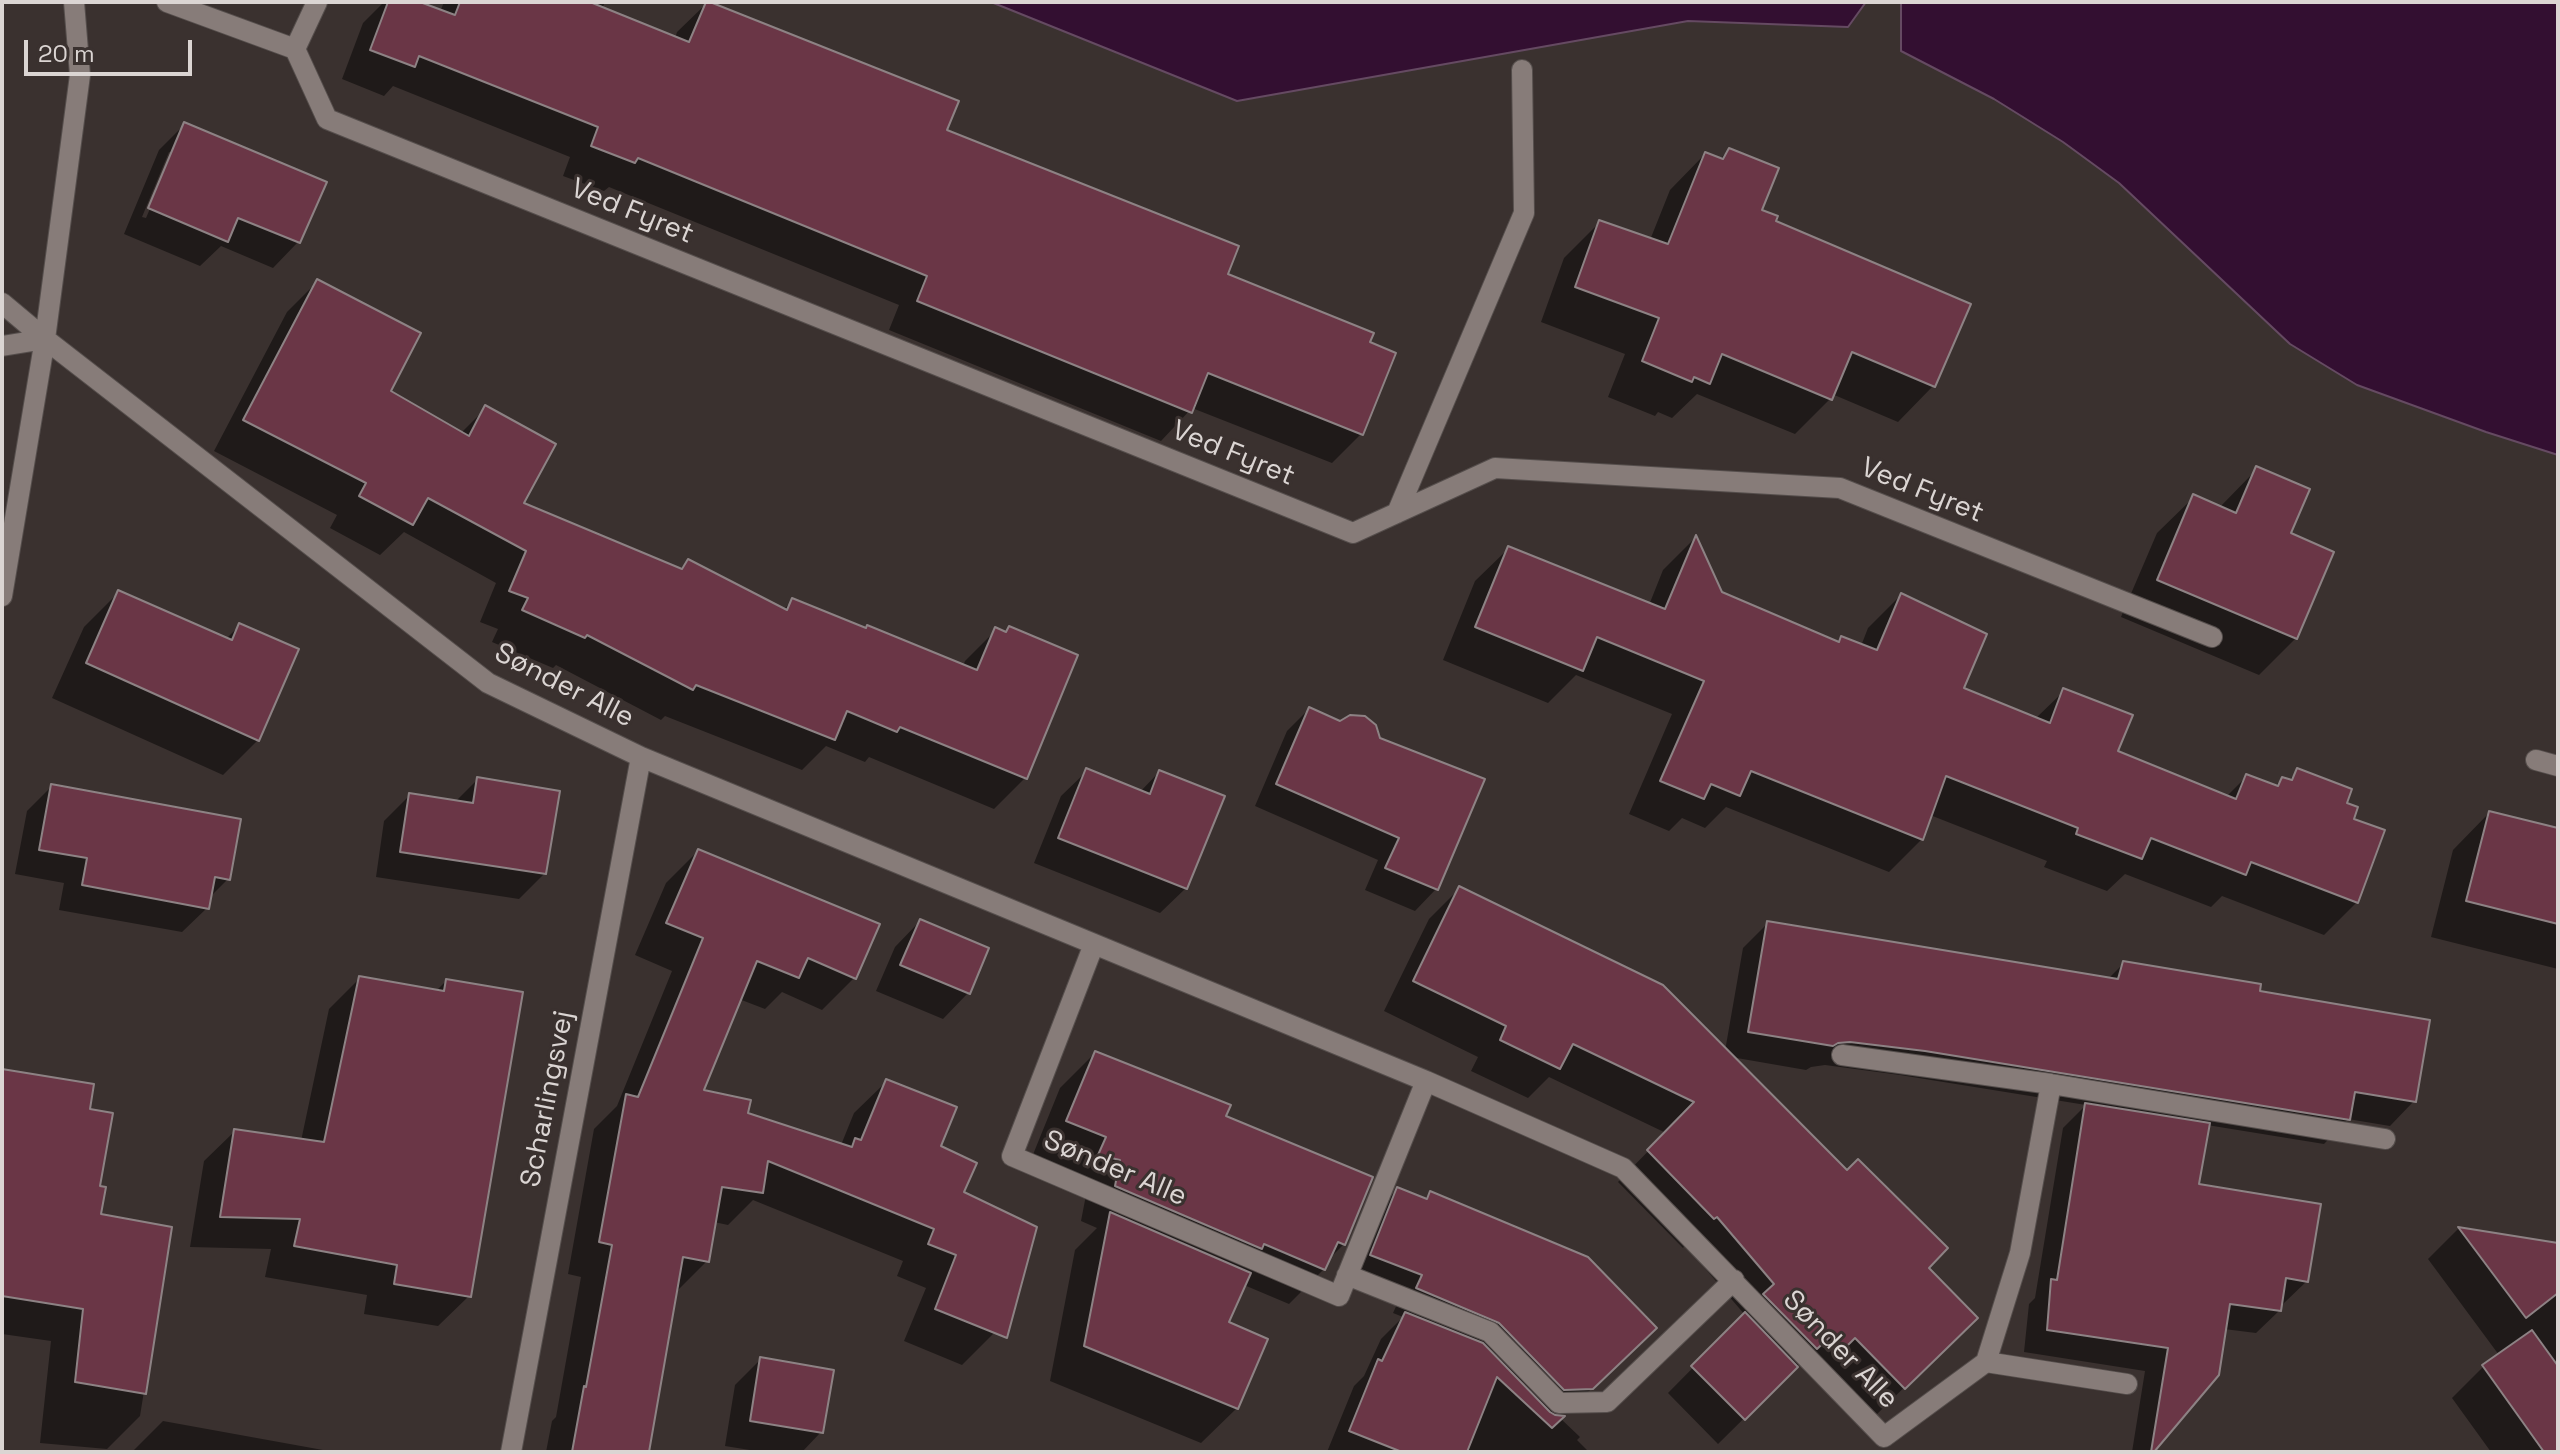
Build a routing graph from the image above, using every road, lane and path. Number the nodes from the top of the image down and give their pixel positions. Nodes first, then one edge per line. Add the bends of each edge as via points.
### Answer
1 (74, 2) edge
2 (167, 2) edge
3 (317, 2) edge
4 (295, 49) junction
5 (1522, 70) dead end
6 (2, 303) edge
7 (45, 339) junction
8 (2, 346) edge
9 (1397, 513) junction
10 (2, 596) edge
11 (2212, 637) dead end
12 (641, 757) junction
13 (2536, 760) dead end
14 (2558, 766) edge
15 (1094, 944) junction
16 (1842, 1055) dead end
17 (1426, 1081) junction
18 (2051, 1084) junction
19 (2385, 1139) dead end
20 (1347, 1275) junction
21 (1734, 1280) junction
22 (1986, 1362) junction
23 (2127, 1384) dead end
24 (511, 1452) edge

1 - 7 street via 80,75
2 - 4 street
3 - 4 street
4 - 9 street, Ved Fyret via 327,119 1353,533
5 - 9 street via 1524,213
6 - 7 street, Sønder Alle
7 - 8 street
7 - 10 street
7 - 12 street, Sønder Alle via 488,683
9 - 11 street, Ved Fyret via 1495,468 1840,488
12 - 15 street, Sønder Alle
12 - 24 street, Scharlingsvej
13 - 14 street
15 - 17 street, Sønder Alle
15 - 20 street, Sønder Alle via 1012,1156 1339,1296
16 - 18 street
17 - 20 street
17 - 21 street, Sønder Alle via 1623,1168
18 - 19 street
18 - 22 street via 2020,1253
20 - 21 street via 1490,1332 1559,1403 1607,1402
21 - 22 street, Sønder Alle via 1884,1437
22 - 23 street

